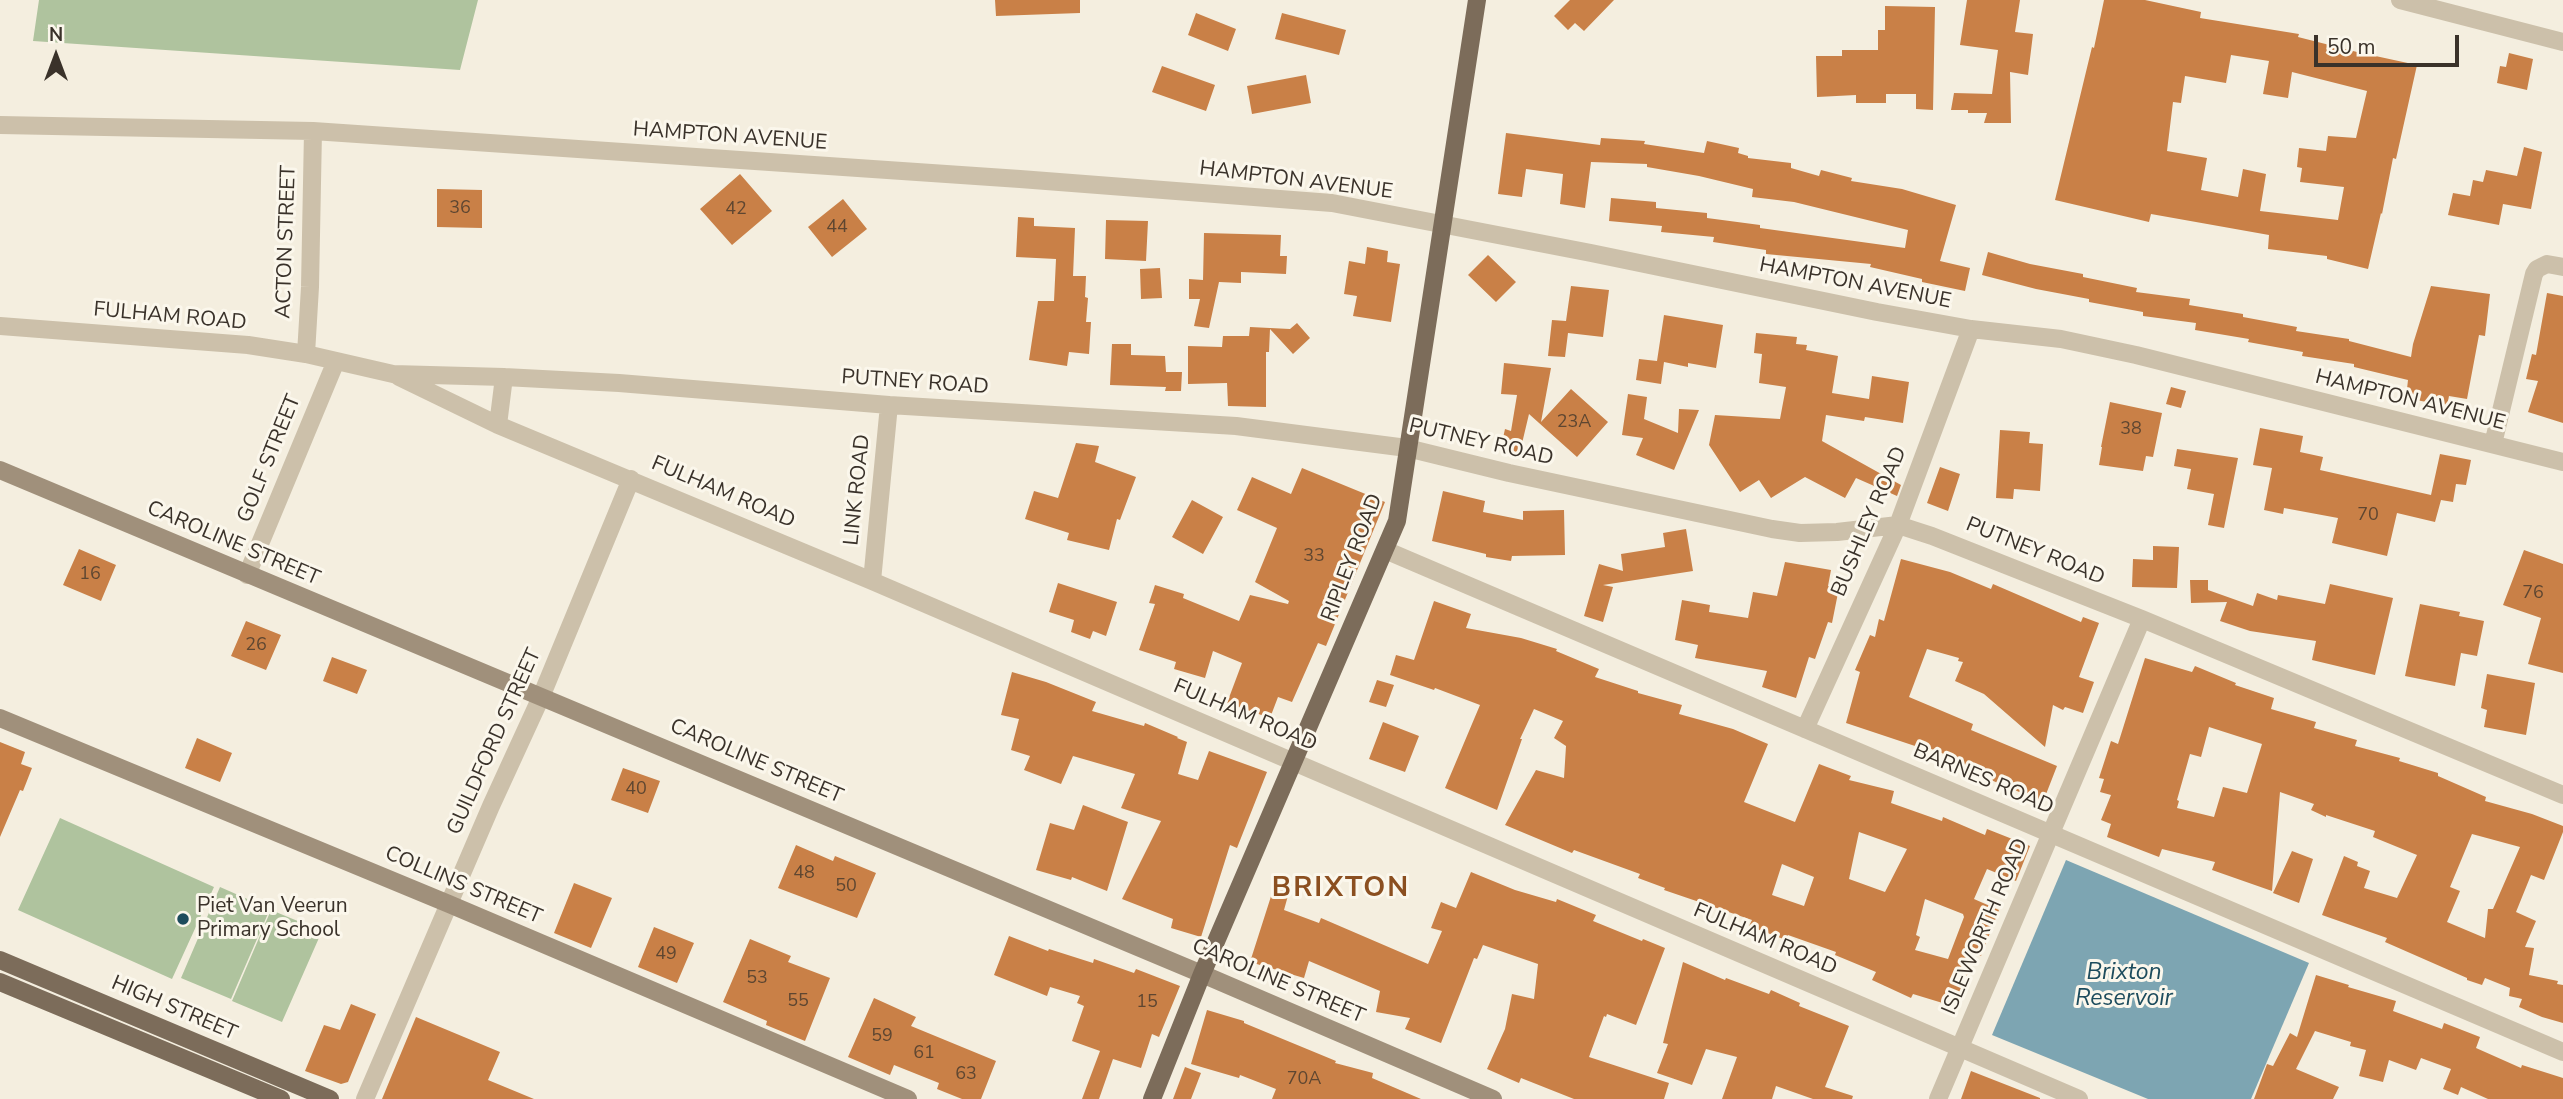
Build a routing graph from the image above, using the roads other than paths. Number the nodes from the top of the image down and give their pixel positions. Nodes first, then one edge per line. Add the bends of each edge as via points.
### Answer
1 (1477, 0) edge
2 (2400, 0) edge
3 (2563, 41) edge
4 (0, 125) edge
5 (313, 131) junction
6 (1442, 224) junction
7 (2563, 267) edge
8 (0, 326) edge
9 (1970, 329) junction
10 (306, 354) junction
11 (336, 361) junction
12 (393, 374) junction
13 (504, 377) junction
14 (889, 405) junction
15 (498, 425) junction
16 (2493, 444) junction
17 (1407, 448) junction
18 (2563, 462) edge
19 (0, 470) edge
20 (631, 480) junction
21 (1898, 525) junction
22 (1385, 550) junction
23 (247, 575) junction
24 (872, 580) junction
25 (2142, 619) junction
26 (541, 697) junction
27 (0, 718) edge
28 (1805, 729) junction
29 (1294, 762) junction
30 (2563, 795) edge
31 (2050, 834) junction
32 (449, 904) junction
33 (0, 960) edge
34 (1202, 974) junction
35 (0, 982) edge
36 (1960, 1049) junction
37 (2563, 1052) edge
38 (281, 1099) edge
39 (330, 1099) edge
40 (365, 1099) edge
41 (908, 1099) edge
42 (1152, 1099) edge
43 (1493, 1099) edge
44 (1938, 1099) edge
45 (2078, 1099) edge

1 - 6 main road, RIPLEY ROAD
2 - 3 street
4 - 5 street, HAMPTON AVENUE
5 - 6 street, HAMPTON AVENUE via 1257,196 1332,203
5 - 10 street, ACTON STREET
6 - 9 street, HAMPTON AVENUE
6 - 17 main road, RIPLEY ROAD
7 - 16 street via 2547,264 2534,274
8 - 10 street, FULHAM ROAD via 248,345
9 - 16 street, HAMPTON AVENUE via 2030,334 2123,352
9 - 21 street, BUSHLEY ROAD
10 - 11 street, FULHAM ROAD
11 - 12 street, PUTNEY ROAD
11 - 23 street, GOLF STREET
12 - 13 street, PUTNEY ROAD
12 - 15 street, FULHAM ROAD
13 - 14 street, PUTNEY ROAD
13 - 15 street
14 - 17 street, PUTNEY ROAD via 1236,426
14 - 24 street, LINK ROAD
15 - 20 street, FULHAM ROAD
16 - 18 street, HAMPTON AVENUE
17 - 21 street, PUTNEY ROAD via 1772,529 1836,532
17 - 22 main road, RIPLEY ROAD via 1399,511
19 - 23 street, CAROLINE STREET
20 - 24 street, FULHAM ROAD
20 - 26 street, GUILDFORD STREET
21 - 25 street, PUTNEY ROAD
21 - 28 street, BUSHLEY ROAD
22 - 28 street, BARNES ROAD
22 - 29 main road, RIPLEY ROAD
23 - 26 street, CAROLINE STREET
24 - 29 street, FULHAM ROAD
25 - 30 street, PUTNEY ROAD
25 - 31 street, ISLEWORTH ROAD
26 - 32 street, GUILDFORD STREET
26 - 34 street, CAROLINE STREET
27 - 32 street, COLLINS STREET
28 - 31 street, BARNES ROAD
29 - 34 main road, RIPLEY ROAD
29 - 36 street, FULHAM ROAD
31 - 36 street, ISLEWORTH ROAD
31 - 37 street, BARNES ROAD
32 - 40 street, GUILDFORD STREET
32 - 41 street, COLLINS STREET
33 - 39 main road, HIGH STREET
34 - 42 main road, RIPLEY ROAD
34 - 43 street, CAROLINE STREET
35 - 38 main road, HIGH STREET
36 - 44 street, ISLEWORTH ROAD
36 - 45 street, FULHAM ROAD

